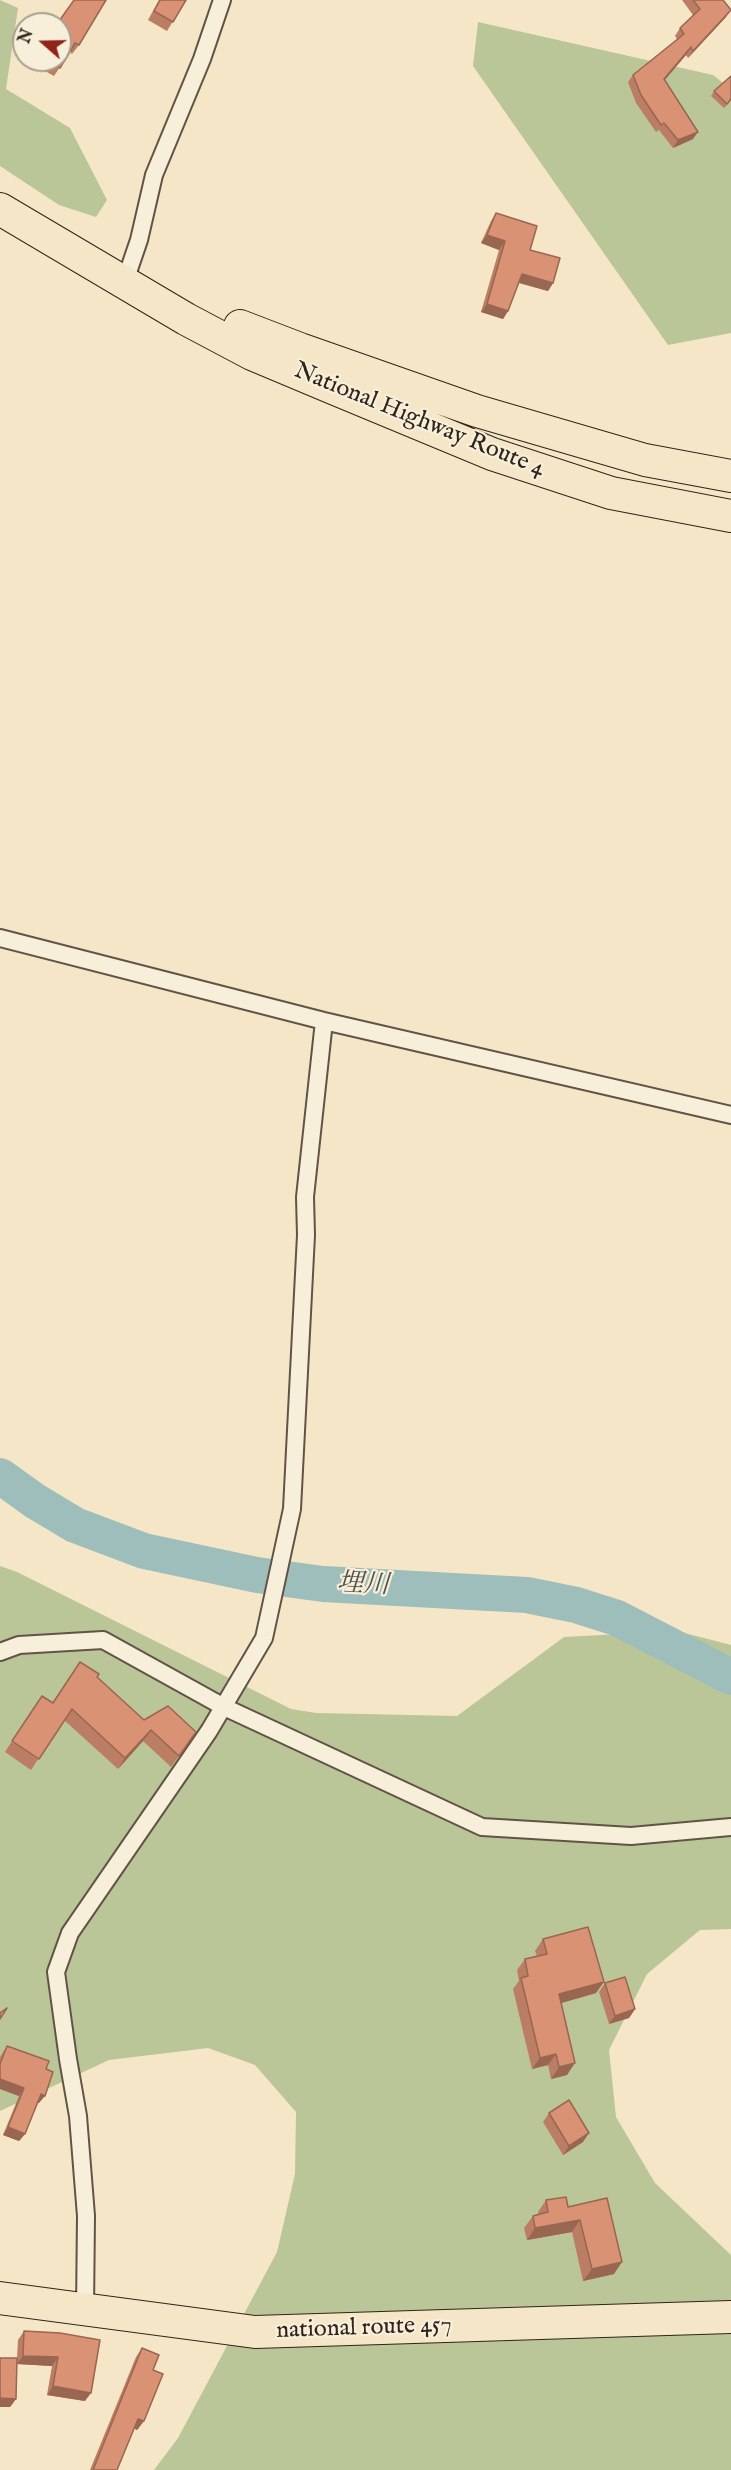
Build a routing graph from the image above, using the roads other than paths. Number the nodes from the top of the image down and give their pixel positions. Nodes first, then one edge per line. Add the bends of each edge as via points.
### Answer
1 (222, 0) edge
2 (0, 208) edge
3 (125, 281) junction
4 (731, 476) edge
5 (731, 516) edge
6 (0, 938) edge
7 (324, 1021) junction
8 (731, 1115) edge
9 (0, 1652) edge
10 (224, 1707) junction
11 (731, 1827) edge
12 (0, 2298) edge
13 (85, 2310) junction
14 (731, 2317) edge

1 - 3 street via 154,175
2 - 3 highway, National Highway Route 4
3 - 4 highway, National Highway Route 4 via 300,350 477,411 645,460
3 - 5 highway, National Highway Route 4 via 252,354 492,454 611,493
6 - 7 street
7 - 8 street
7 - 10 street via 305,1197 292,1509 264,1638
9 - 10 street via 19,1645 104,1640
10 - 11 street via 482,1827 631,1836
10 - 13 street via 70,1934 56,1972 78,2116 86,2216
12 - 13 highway, national route 457
13 - 14 highway, national route 457 via 255,2332

